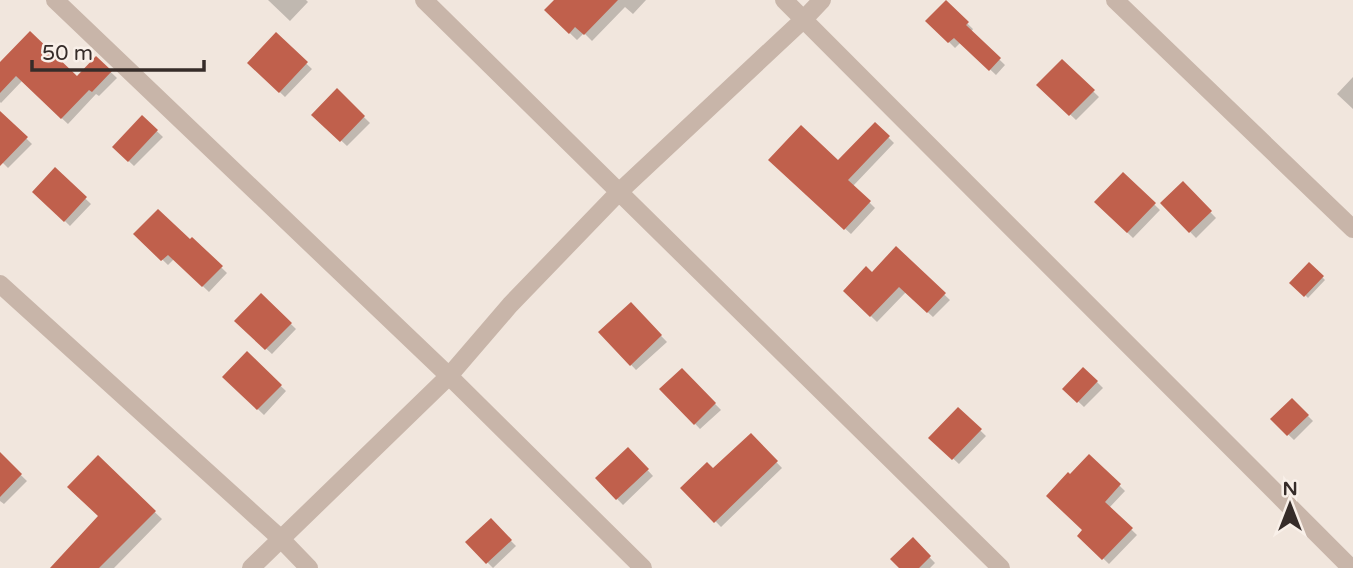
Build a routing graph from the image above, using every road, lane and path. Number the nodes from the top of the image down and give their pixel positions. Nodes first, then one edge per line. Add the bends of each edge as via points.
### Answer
1 (55, 0) edge
2 (424, 0) edge
3 (784, 0) edge
4 (822, 0) edge
5 (1115, 0) edge
6 (804, 19) junction
7 (619, 192) junction
8 (1353, 229) edge
9 (0, 284) edge
10 (449, 376) junction
11 (280, 538) junction
12 (251, 568) edge
13 (309, 568) edge
14 (643, 568) edge
15 (1002, 568) edge
16 (1350, 568) edge

1 - 10 street
2 - 7 street
3 - 6 street
4 - 6 street
5 - 8 street
6 - 7 street
6 - 16 street
7 - 10 street
7 - 15 street
9 - 11 street
10 - 11 street
10 - 14 street
11 - 12 street
11 - 13 street

